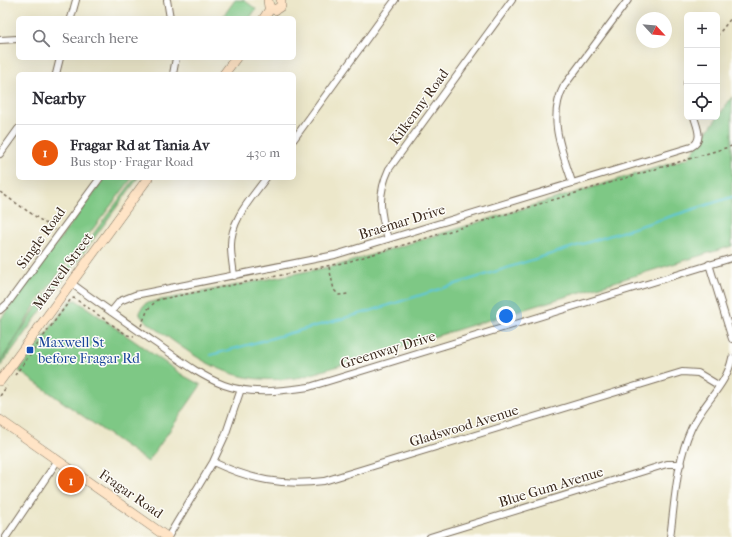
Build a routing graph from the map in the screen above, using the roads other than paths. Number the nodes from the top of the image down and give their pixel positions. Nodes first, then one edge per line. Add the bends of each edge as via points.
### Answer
1 (76, 0) edge
2 (167, 0) edge
3 (281, 0) edge
4 (395, 0) edge
5 (512, 0) edge
6 (628, 0) edge
7 (269, 4) edge
8 (72, 16) edge
9 (170, 16) edge
10 (265, 16) edge
11 (16, 39) edge
12 (0, 40) edge
13 (60, 60) edge
14 (176, 60) edge
15 (234, 60) edge
16 (56, 72) edge
17 (172, 72) edge
18 (226, 72) edge
19 (695, 120) edge
20 (16, 133) edge
21 (296, 136) edge
22 (0, 154) edge
23 (99, 180) edge
24 (147, 180) edge
25 (265, 180) edge
26 (572, 182) junction
27 (388, 239) junction
28 (732, 258) edge
29 (710, 264) junction
30 (234, 276) junction
31 (71, 283) junction
32 (0, 310) edge
33 (111, 312) junction
34 (732, 339) edge
35 (732, 358) edge
36 (4, 382) edge
37 (718, 385) junction
38 (241, 389) junction
39 (0, 420) edge
40 (58, 460) junction
41 (213, 462) junction
42 (681, 464) junction
43 (6, 537) edge
44 (168, 537) edge
45 (430, 537) edge
46 (670, 537) edge

1 - 8 street
2 - 9 street
3 - 7 main road via 279,8 275,10
4 - 21 street
5 - 27 street, Kilkenny Road via 390,169 380,203
6 - 26 street via 559,96 556,128
7 - 10 main road
11 - 12 street
13 - 16 street
14 - 17 street
15 - 18 main road
19 - 26 street, Braemar Drive via 699,135 698,142 691,147
20 - 22 street
23 - 32 street, Single Road via 8,303
24 - 31 main road, Maxwell Street
25 - 30 street via 241,213 233,230 231,248
26 - 27 street, Braemar Drive
27 - 30 street, Braemar Drive via 336,256
28 - 29 street, Greenway Drive
29 - 34 street
29 - 38 street, Greenway Drive via 309,387 260,391
30 - 33 street, Braemar Drive via 135,295 120,301
31 - 33 street, Greenway Drive
31 - 36 main road, Maxwell Street
33 - 38 street, Greenway Drive via 199,373 224,385
35 - 37 street via 726,374
37 - 41 street, Gladswood Avenue via 698,373 682,372 324,481 268,482 240,474
37 - 42 street via 691,430
38 - 41 street via 228,429
39 - 40 main road, Fragar Road
40 - 43 street
40 - 44 main road, Fragar Road
41 - 44 street
42 - 45 street, Blue Gum Avenue via 667,464
42 - 46 street

